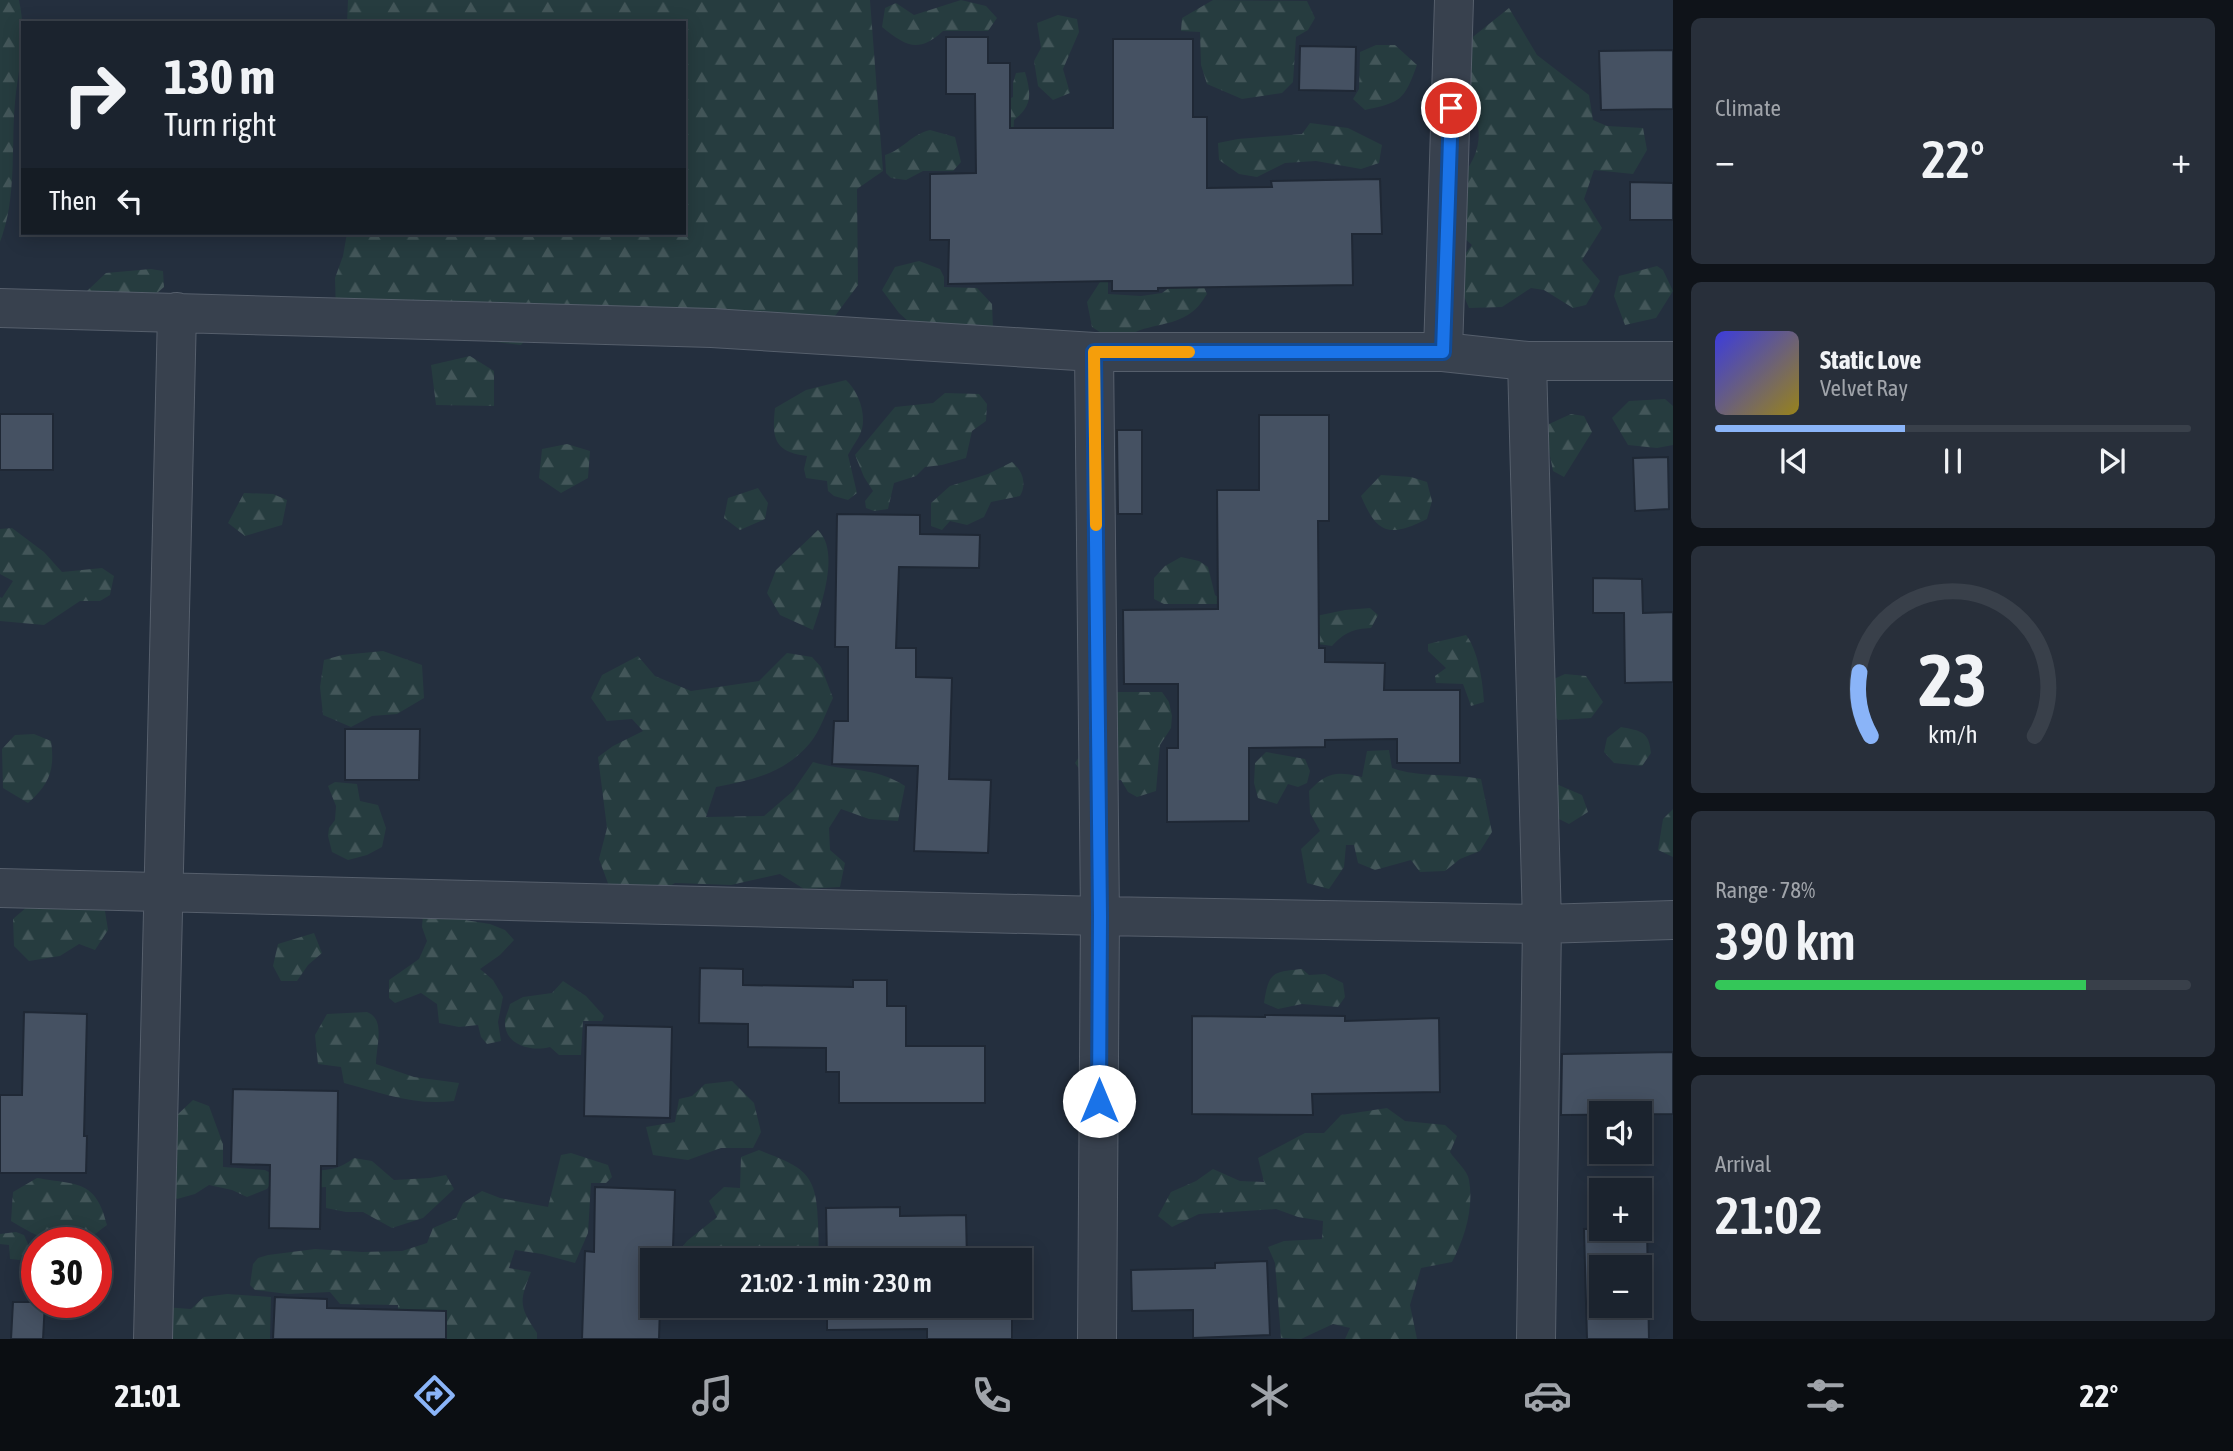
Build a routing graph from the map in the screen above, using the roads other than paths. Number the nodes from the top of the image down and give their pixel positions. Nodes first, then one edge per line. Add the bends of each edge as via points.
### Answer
1 (1454, 0) edge
2 (0, 308) edge
3 (177, 312) junction
4 (1094, 352) junction
5 (1443, 352) junction
6 (1527, 361) junction
7 (1673, 361) edge
8 (0, 888) edge
9 (165, 891) junction
10 (1100, 916) junction
11 (1673, 920) edge
12 (1542, 924) junction
13 (153, 1339) edge
14 (1097, 1339) edge
15 (1536, 1339) edge

1 - 5 street
2 - 3 street
3 - 4 street via 712,328
3 - 9 street
4 - 5 street
4 - 10 street
5 - 6 street
6 - 7 street
6 - 12 street
8 - 9 street
9 - 10 street
9 - 13 street
10 - 12 street
10 - 14 street
11 - 12 street
12 - 15 street

